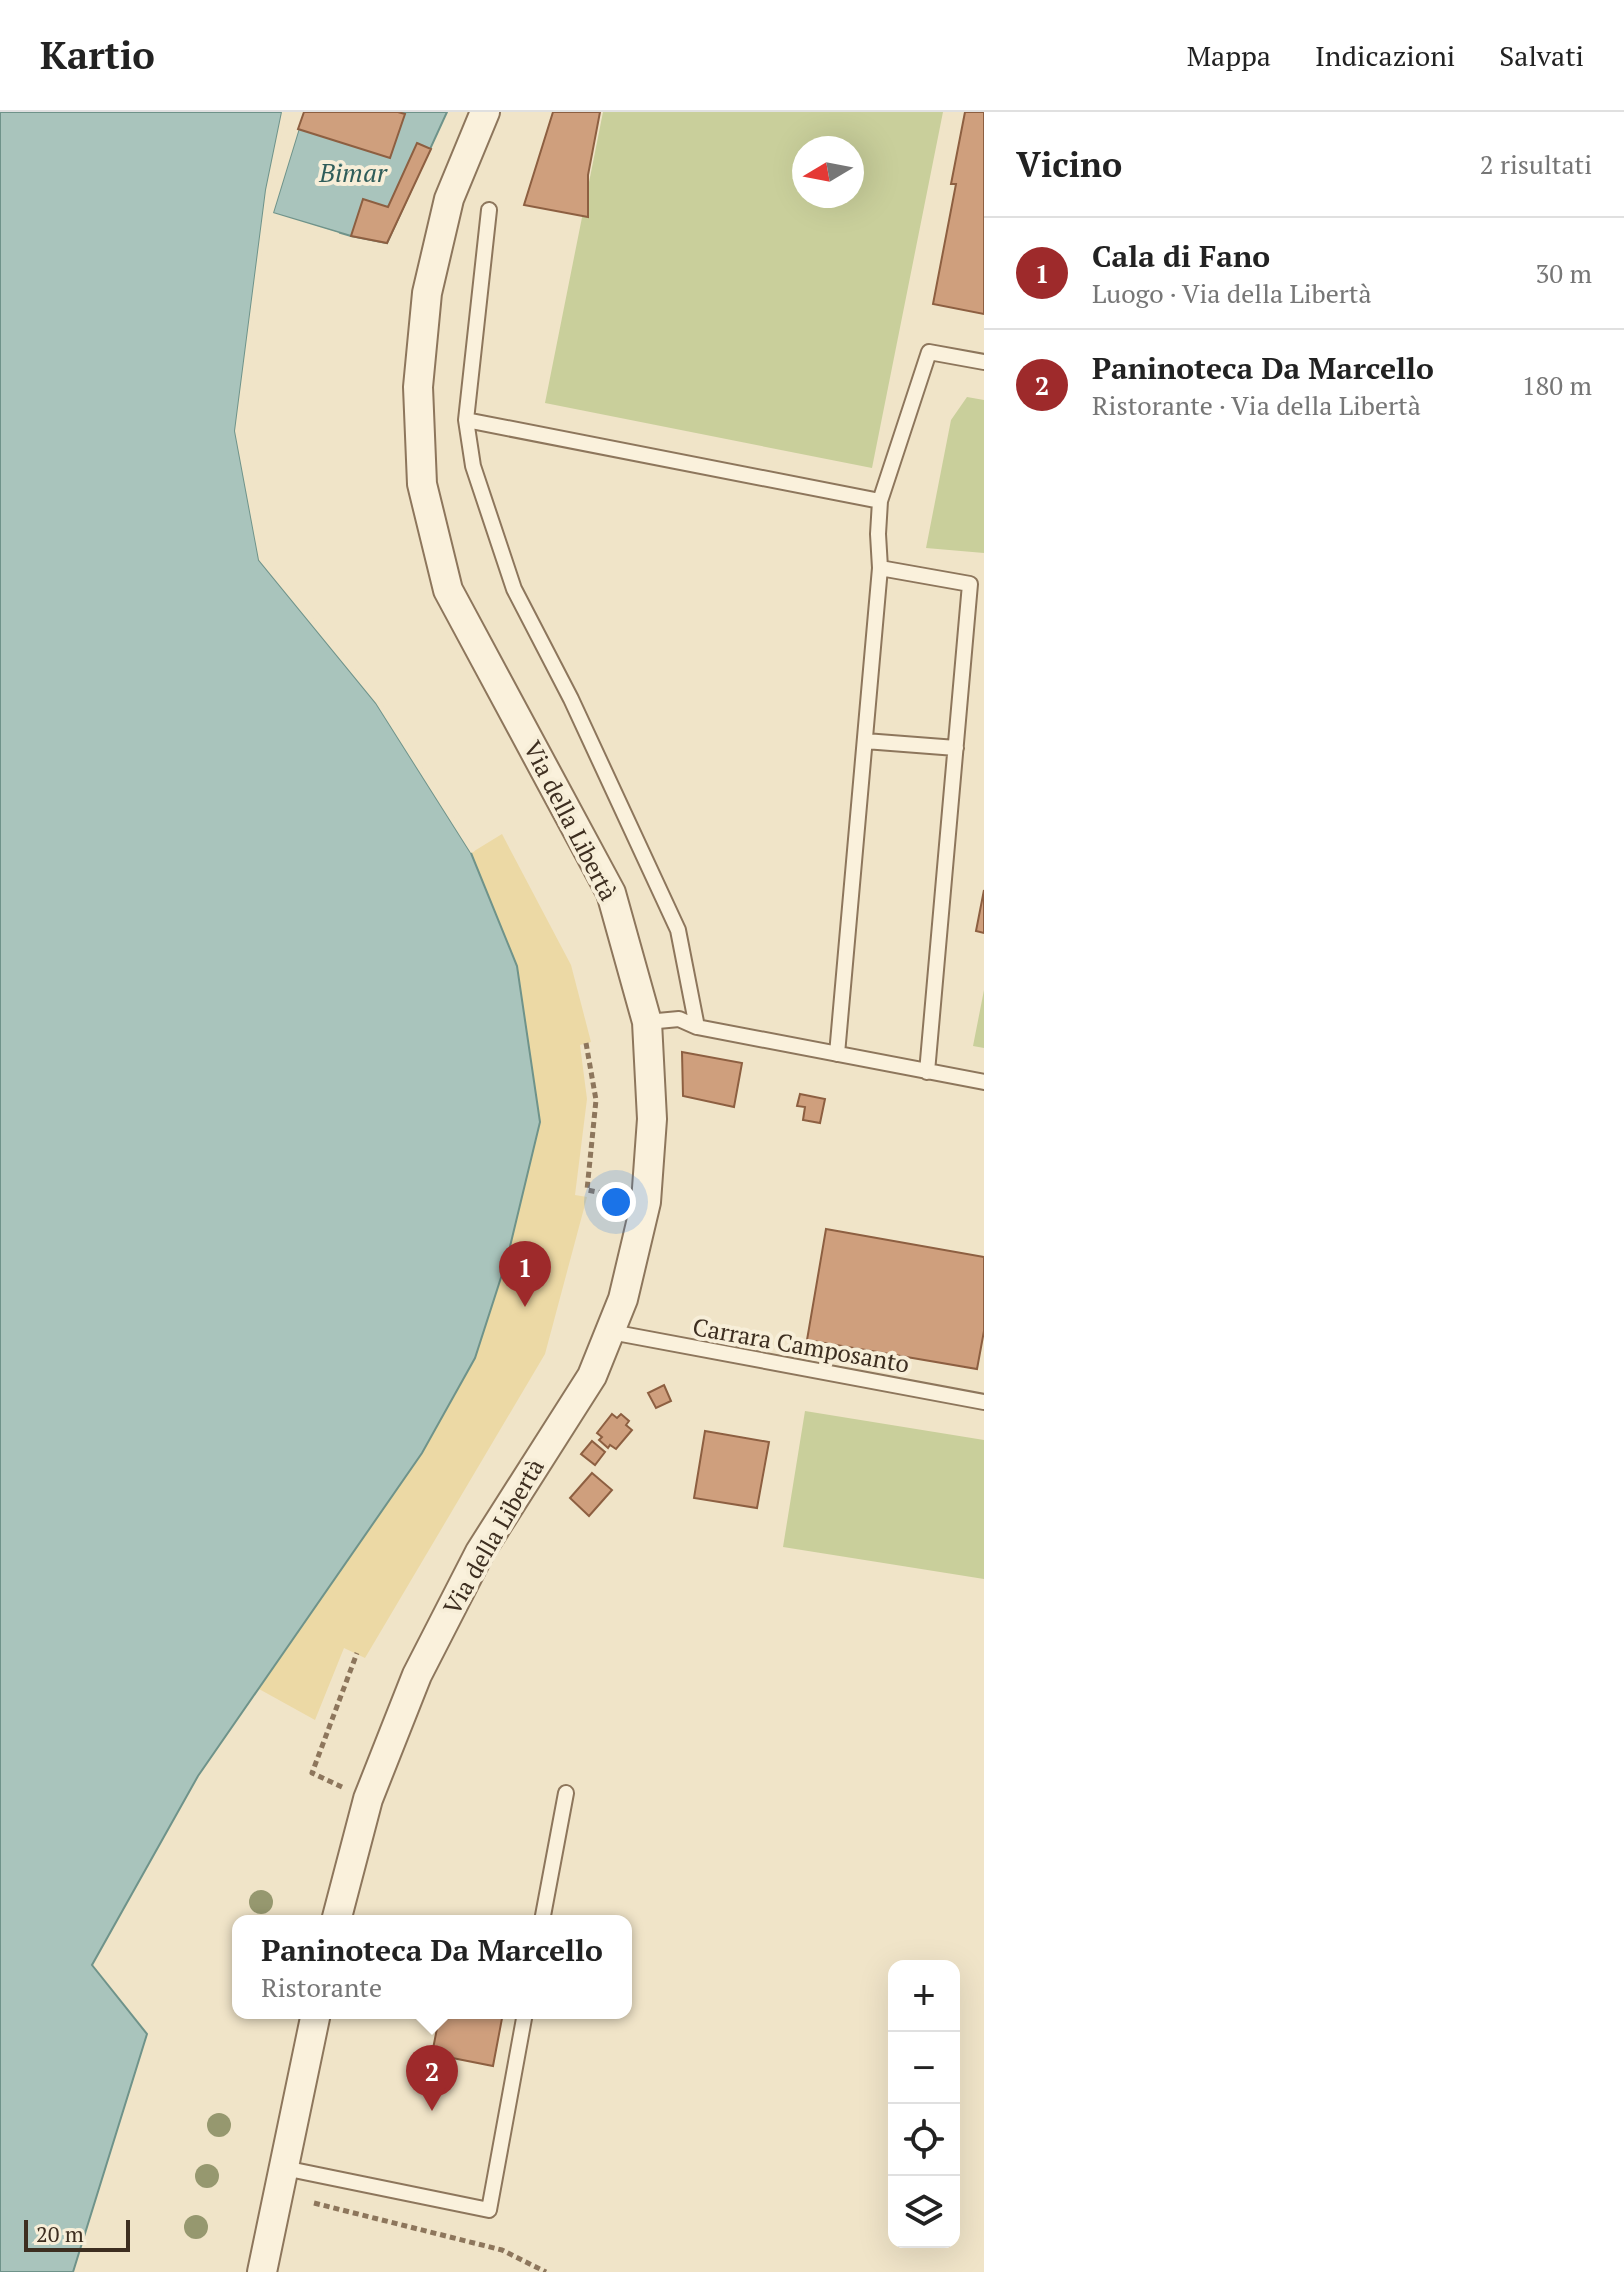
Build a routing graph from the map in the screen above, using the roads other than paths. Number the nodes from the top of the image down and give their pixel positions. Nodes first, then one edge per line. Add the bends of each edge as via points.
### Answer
1 (485, 112) edge
2 (489, 210) dead end
3 (984, 362) edge
4 (466, 420) junction
5 (880, 501) junction
6 (880, 568) junction
7 (865, 741) junction
8 (956, 748) junction
9 (647, 1022) junction
10 (697, 1027) junction
11 (837, 1054) junction
12 (927, 1072) junction
13 (984, 1082) edge
14 (611, 1332) junction
15 (984, 1402) edge
16 (566, 1793) dead end
17 (338, 1915) edge
18 (543, 1915) edge
19 (315, 2019) edge
20 (524, 2019) edge
21 (281, 2181) junction
22 (262, 2272) edge

1 - 9 street, Via della Libertà via 449,199 427,293 418,387 422,484 448,590 611,893
2 - 4 lane
3 - 5 lane via 929,352
4 - 5 lane
4 - 10 lane via 473,466 514,589 678,930
5 - 6 lane
6 - 7 lane
6 - 8 lane via 970,584
7 - 8 lane
7 - 11 lane
8 - 12 lane
9 - 10 lane via 679,1019
9 - 14 street, Via della Libertà via 652,1119 646,1202
10 - 11 lane
11 - 12 lane
12 - 13 lane
14 - 15 lane, Carrara Camposanto
14 - 17 street, Via della Libertà via 592,1376 480,1552 417,1675 368,1799
16 - 18 lane
19 - 21 street
20 - 21 lane via 489,2210
21 - 22 street

